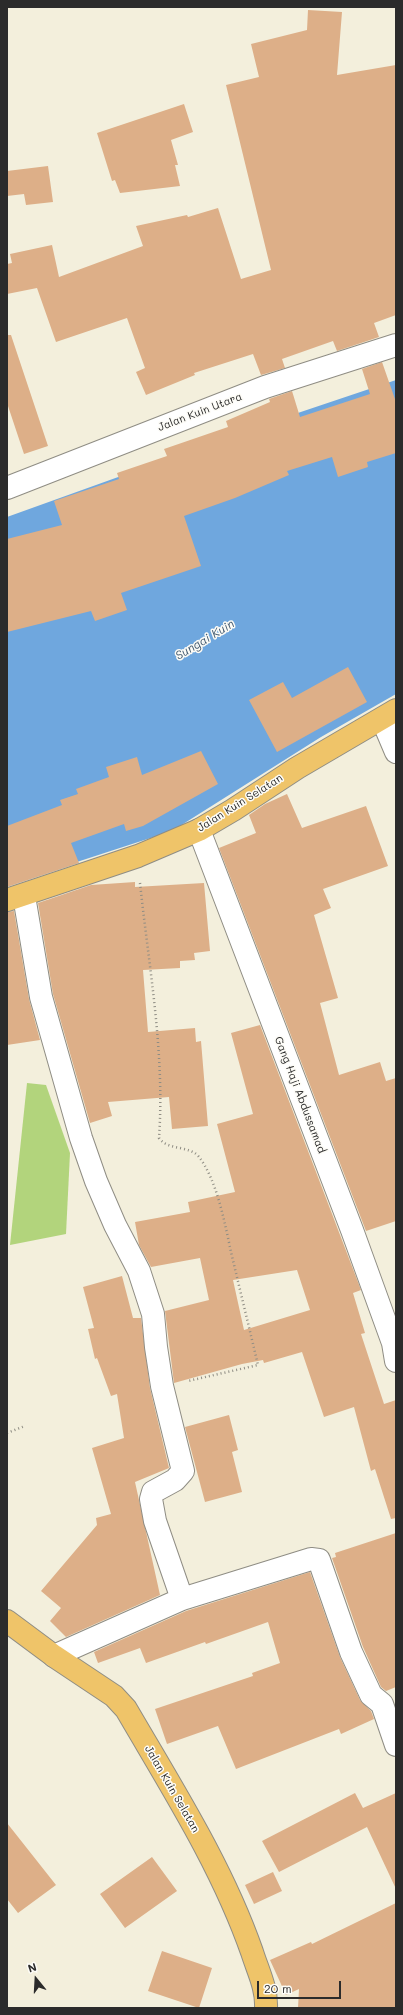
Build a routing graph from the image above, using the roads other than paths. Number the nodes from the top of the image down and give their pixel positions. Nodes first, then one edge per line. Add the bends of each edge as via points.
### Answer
1 (396, 345) edge
2 (7, 488) edge
3 (389, 715) edge
4 (396, 752) edge
5 (199, 830) junction
6 (15, 898) edge
7 (396, 1362) edge
8 (182, 1599) junction
9 (7, 1621) edge
10 (54, 1656) junction
11 (389, 1701) edge
12 (396, 1745) edge
13 (266, 2008) edge

1 - 2 street, Jalan Kuin Utara via 265,386
3 - 4 street
3 - 5 main road, Jalan Kuin Selatan via 297,768
5 - 6 main road, Jalan Kuin Selatan via 138,856
5 - 7 street, Gang Haji Abdussamad via 352,1230 393,1343
6 - 8 street via 80,1138 115,1225 139,1271 153,1314 162,1386 183,1471 175,1480 153,1492 151,1499 155,1521
8 - 10 street
8 - 11 street via 311,1558 319,1560 351,1652 371,1695
9 - 10 main road, Jalan Kuin Selatan
10 - 13 main road, Jalan Kuin Selatan via 114,1696 126,1709 212,1858 245,1933 266,1994
11 - 12 street

